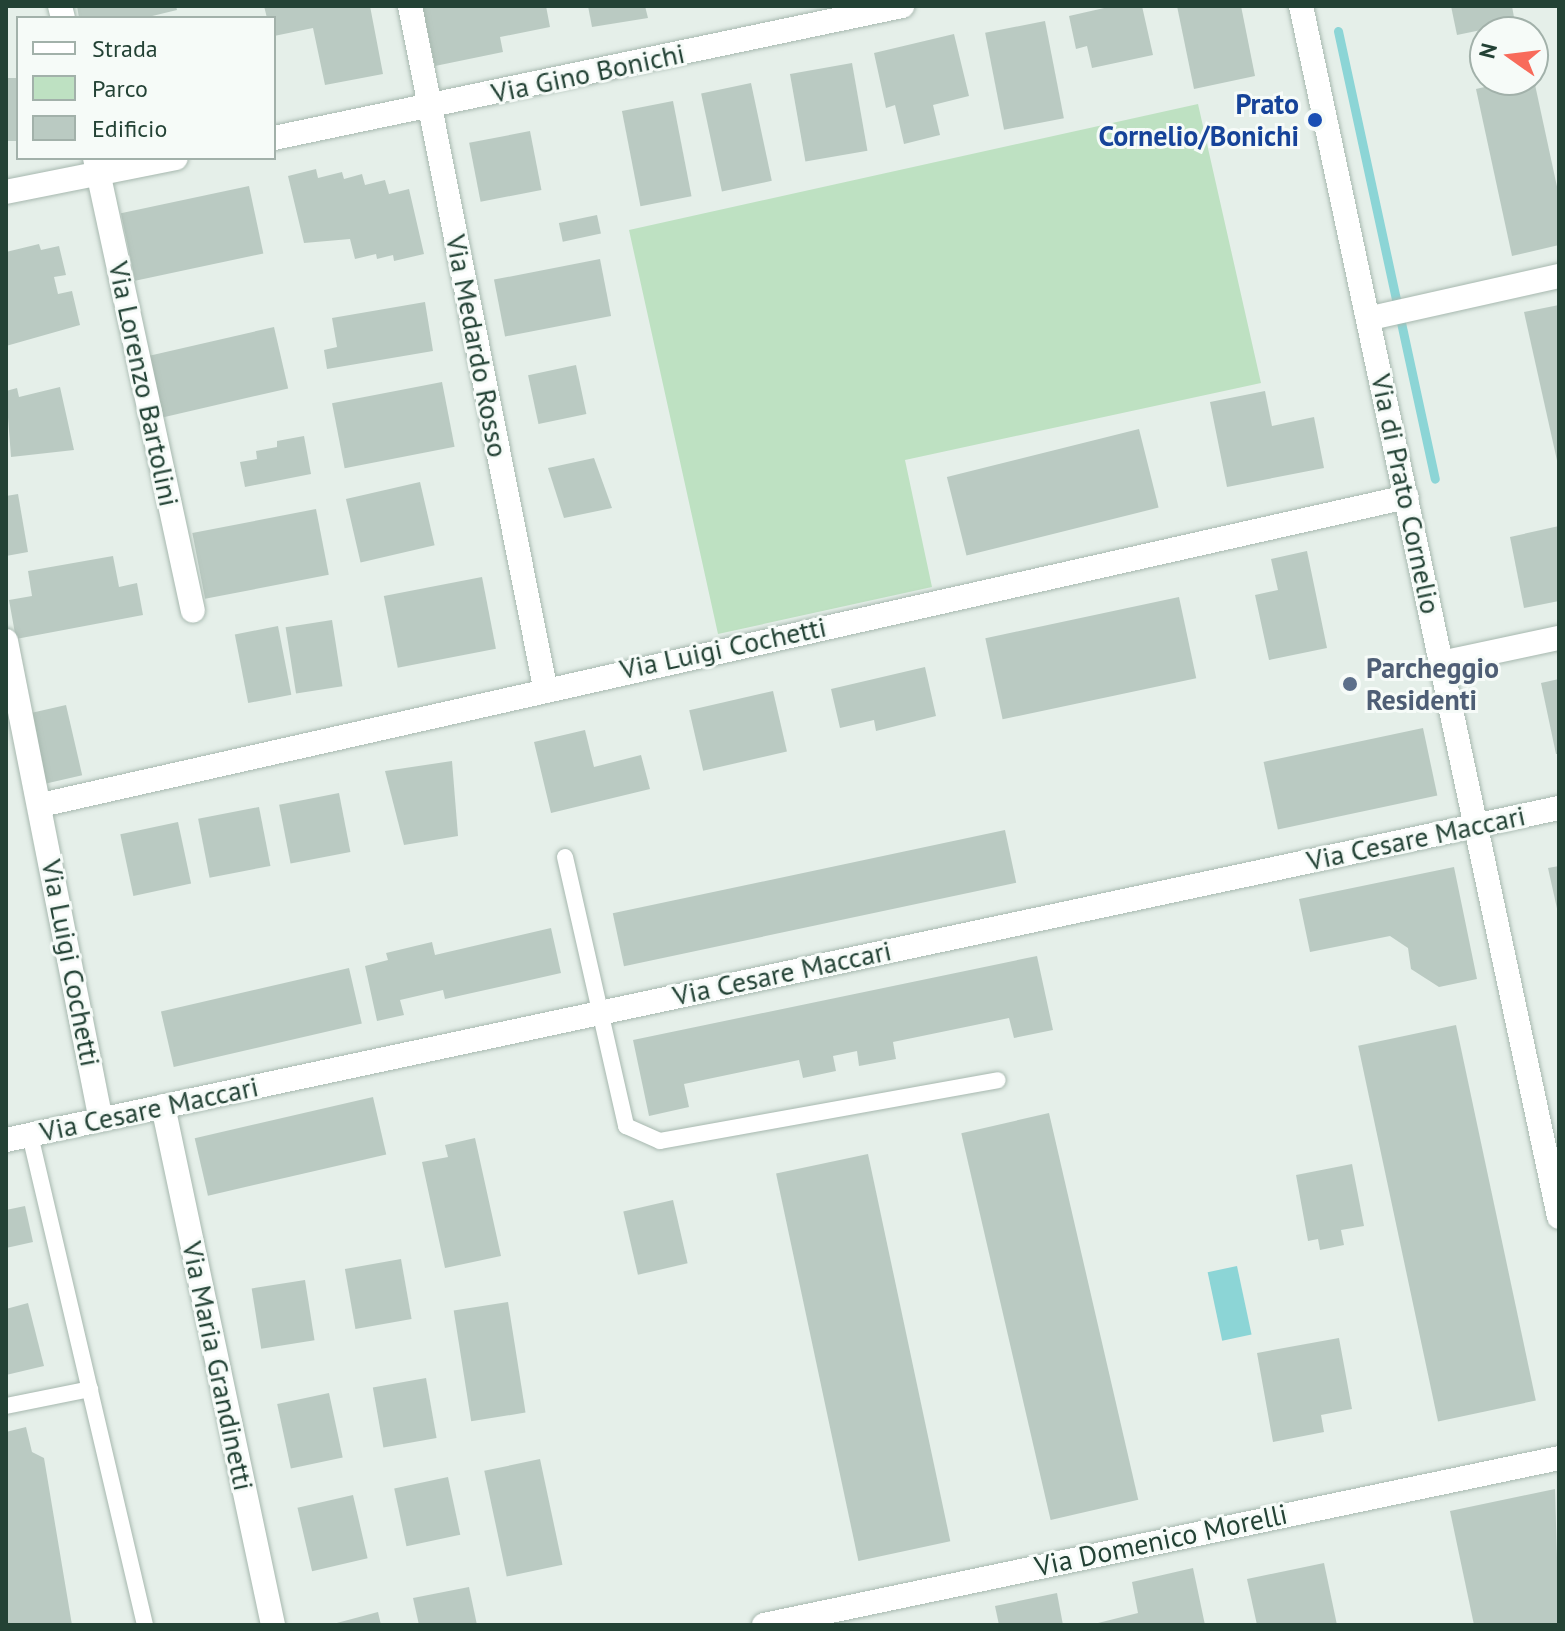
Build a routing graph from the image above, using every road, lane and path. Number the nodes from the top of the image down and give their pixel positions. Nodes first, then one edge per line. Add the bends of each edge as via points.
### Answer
1 (410, 6) edge
2 (902, 6) edge
3 (1301, 6) edge
4 (430, 106) junction
5 (276, 138) edge
6 (156, 160) edge
7 (96, 166) edge
8 (6, 192) edge
9 (1559, 276) edge
10 (1371, 318) junction
11 (1407, 497) junction
12 (193, 610) dead end
13 (1559, 638) edge
14 (6, 641) edge
15 (1441, 663) junction
16 (545, 687) junction
17 (41, 805) junction
18 (1559, 808) edge
19 (1476, 825) junction
20 (565, 857) dead end
21 (601, 1013) junction
22 (998, 1080) dead end
23 (163, 1106) junction
24 (101, 1120) junction
25 (18, 1137) edge
26 (1559, 1217) edge
27 (90, 1389) junction
28 (6, 1406) edge
29 (1559, 1458) edge
30 (145, 1625) edge
31 (273, 1625) edge
32 (764, 1625) edge

1 - 4 street, Via Medardo Rosso
2 - 4 street, Via Gino Bonichi
3 - 10 street, Via di Prato Cornelio
4 - 5 street, Via Gino Bonichi
4 - 16 street, Via Medardo Rosso
6 - 7 street
7 - 8 street
7 - 12 street, Via Lorenzo Bartolini
9 - 10 street
10 - 11 street, Via di Prato Cornelio
11 - 15 street, Via di Prato Cornelio
11 - 16 street, Via Luigi Cochetti
13 - 15 street
14 - 17 street, Via Luigi Cochetti
15 - 19 street, Via di Prato Cornelio
16 - 17 street, Via Luigi Cochetti
17 - 24 street, Via Luigi Cochetti
18 - 19 street, Via Cesare Maccari
19 - 21 street, Via Cesare Maccari
19 - 26 street, Via di Prato Cornelio
20 - 21 lane
21 - 22 lane via 626,1126 660,1141
21 - 23 street, Via Cesare Maccari
23 - 24 street, Via Cesare Maccari
23 - 31 street, Via Maria Grandinetti
24 - 25 street, Via Cesare Maccari
25 - 27 lane
27 - 28 lane
27 - 30 lane
29 - 32 street, Via Domenico Morelli

